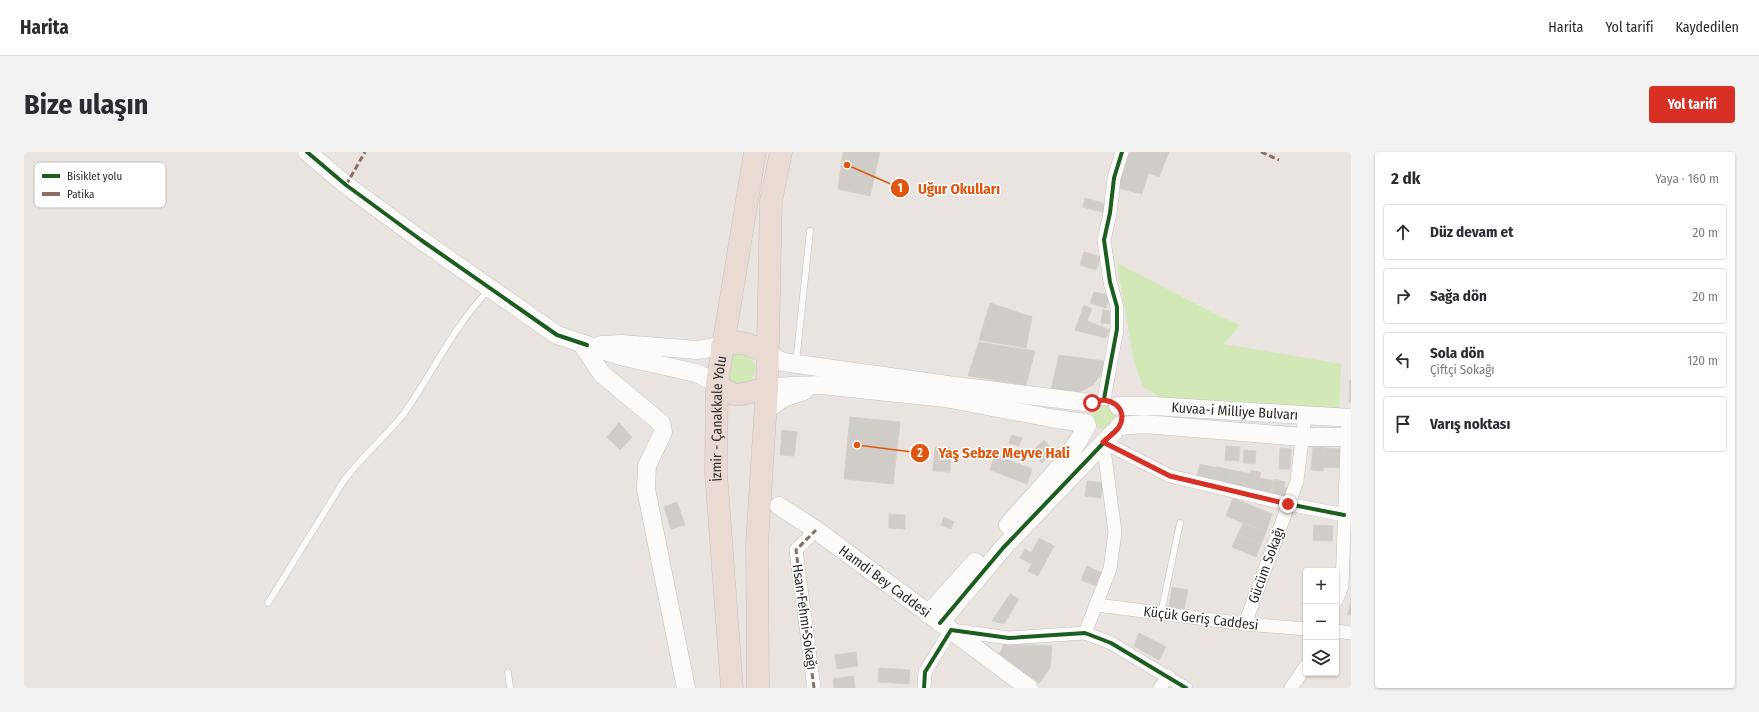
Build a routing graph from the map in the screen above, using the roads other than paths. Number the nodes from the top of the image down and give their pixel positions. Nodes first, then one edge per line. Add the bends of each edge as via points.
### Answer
1 (307, 152) edge
2 (755, 152) edge
3 (781, 152) edge
4 (1122, 152) edge
5 (810, 231) dead end
6 (491, 288) junction
7 (584, 344) junction
8 (722, 346) junction
9 (767, 353) junction
10 (620, 356) junction
11 (796, 364) junction
12 (606, 378) junction
13 (717, 382) junction
14 (821, 385) junction
15 (767, 388) junction
16 (1105, 403) junction
17 (764, 412) junction
18 (1305, 415) junction
19 (1349, 418) edge
20 (1056, 419) junction
21 (1086, 424) junction
22 (1112, 434) junction
23 (1302, 437) junction
24 (1349, 437) edge
25 (1072, 449) junction
26 (1288, 504) junction
27 (779, 506) dead end
28 (1344, 515) junction
29 (1180, 522) dead end
30 (816, 530) junction
31 (1347, 534) edge
32 (1339, 594) edge
33 (268, 603) dead end
34 (1097, 605) junction
35 (1161, 613) junction
36 (940, 622) junction
37 (1245, 624) junction
38 (1303, 629) edge
39 (1339, 631) edge
40 (1085, 633) junction
41 (1351, 633) edge
42 (1303, 670) edge
43 (508, 672) dead end
44 (1168, 676) junction
45 (510, 688) edge
46 (686, 688) edge
47 (732, 688) edge
48 (758, 688) edge
49 (814, 688) edge
50 (924, 688) edge
51 (1029, 688) edge
52 (1160, 688) edge
53 (1186, 688) edge
54 (1291, 688) edge

1 - 6 main road via 346,185
2 - 8 highway, İzmir - Çanakkale Yolu
3 - 9 highway via 771,201
4 - 16 street via 1114,178 1104,240 1110,282 1117,307 1117,329
5 - 11 lane
6 - 7 main road via 558,335
6 - 33 lane via 472,308 402,415 347,476
7 - 8 main road via 622,344 697,350
7 - 10 main road
7 - 12 main road
8 - 9 highway via 742,341
8 - 13 highway, İzmir - Çanakkale Yolu
9 - 11 main road, Kuvaa-i Milliye Bulvarı via 782,362
9 - 15 highway
10 - 12 main road via 610,357 605,361 603,366
10 - 13 main road via 696,373
11 - 16 main road, Kuvaa-i Milliye Bulvarı
12 - 46 main road via 661,423 663,432 647,466 646,489
13 - 15 highway via 730,393 738,395
13 - 47 highway, İzmir - Çanakkale Yolu via 716,473
14 - 15 main road
14 - 17 main road via 784,398
14 - 20 main road via 945,398
15 - 17 highway
16 - 18 main road, Kuvaa-i Milliye Bulvarı
16 - 21 main road via 1086,412
16 - 22 main road via 1122,416
17 - 48 highway via 757,544
18 - 19 main road, Kuvaa-i Milliye Bulvarı
18 - 23 street, Gücüm Sokağı
19 - 24 street
20 - 21 main road
20 - 25 main road via 1065,429
21 - 22 main road via 1091,431 1102,436
21 - 25 main road
22 - 23 main road, Kuvaa-i Milliye Bulvarı via 1144,424
22 - 26 street via 1170,476
22 - 34 street via 1115,532 1110,569
22 - 36 main road via 1003,548
23 - 24 main road, Kuvaa-i Milliye Bulvarı
23 - 26 street, Gücüm Sokağı via 1297,481
24 - 28 street
25 - 36 main road via 1067,459
26 - 28 street
26 - 37 street, Gücüm Sokağı
27 - 30 main road, Hamdi Bey Caddesi
28 - 31 street
29 - 35 lane
30 - 36 main road, Hamdi Bey Caddesi
30 - 49 street, Hsan Fehmi Sokağı via 796,550
31 - 32 street
34 - 35 street, Küçük Geriş Caddesi
34 - 40 street
35 - 37 street, Küçük Geriş Caddesi
36 - 40 street via 1010,638
36 - 50 street via 925,672
36 - 51 main road, Hamdi Bey Caddesi
37 - 38 street, Küçük Geriş Caddesi
39 - 41 street
40 - 44 street via 1111,642
42 - 54 street
43 - 45 lane
44 - 52 street
44 - 53 street

